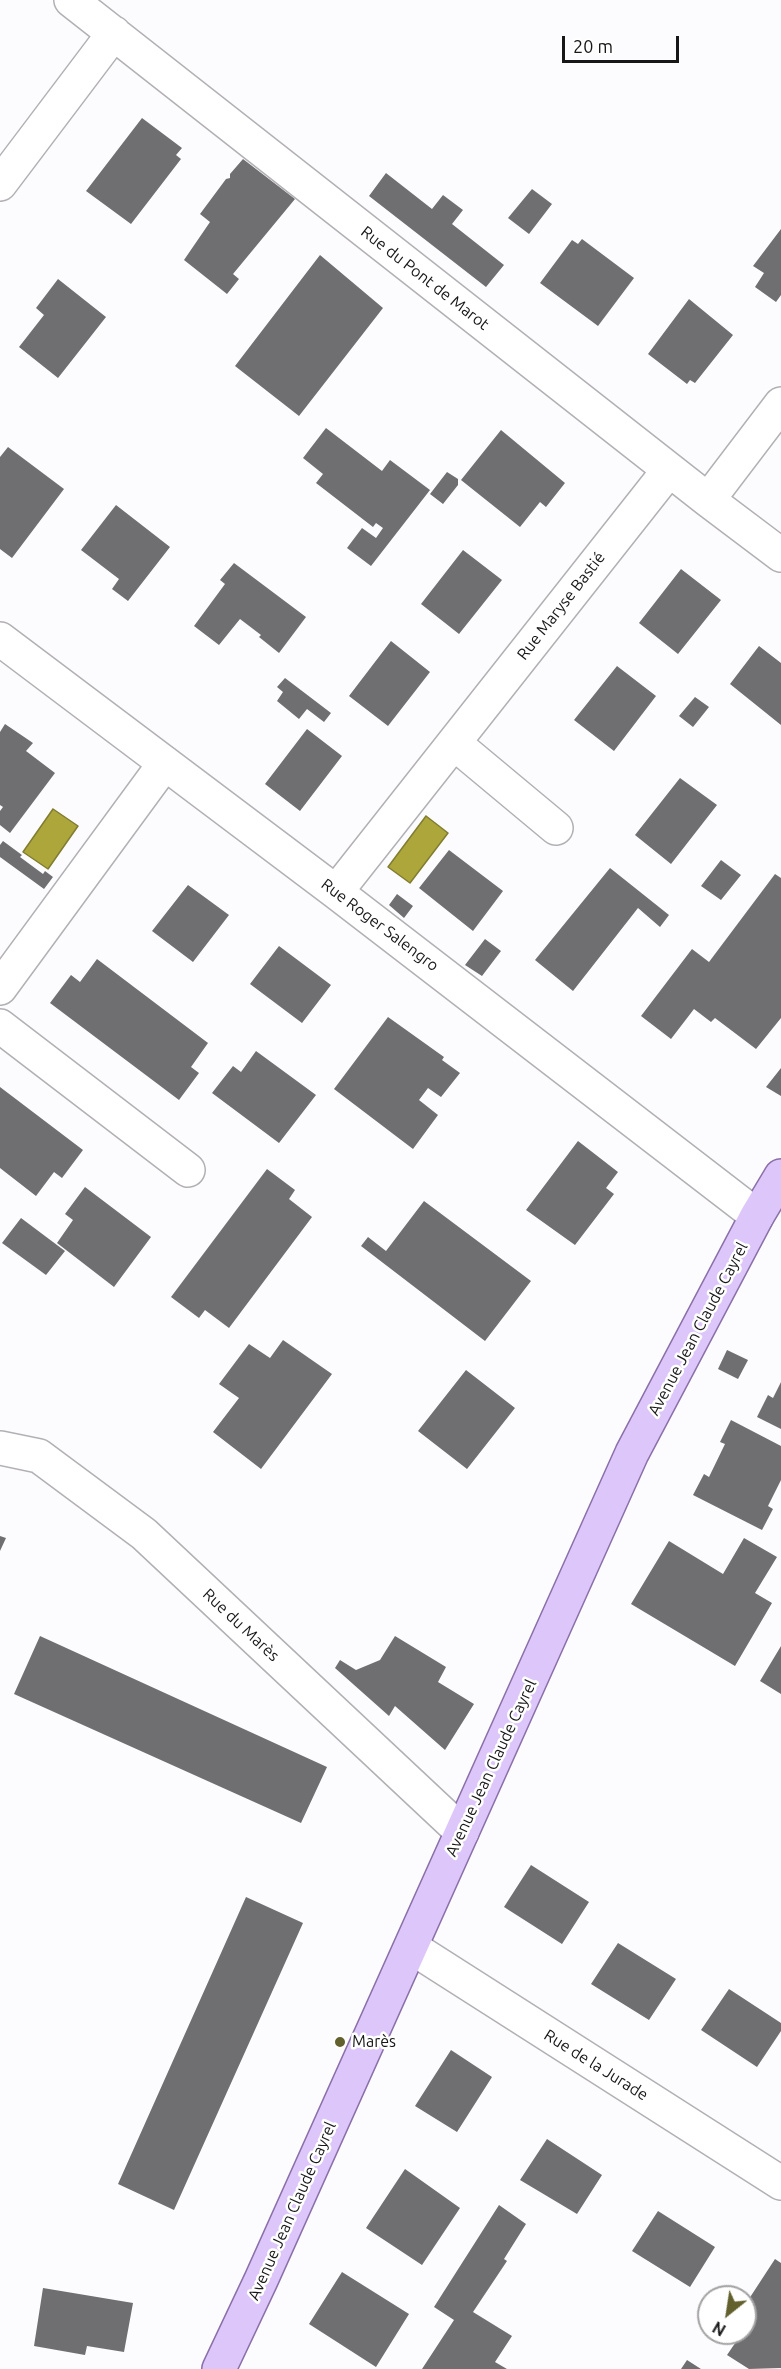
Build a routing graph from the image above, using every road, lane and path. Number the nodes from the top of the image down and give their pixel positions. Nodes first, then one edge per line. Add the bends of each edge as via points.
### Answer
1 (71, 0) edge
2 (114, 33) junction
3 (0, 184) edge
4 (781, 404) edge
5 (669, 470) junction
6 (708, 500) junction
7 (781, 555) edge
8 (0, 639) edge
9 (454, 743) junction
10 (165, 763) junction
11 (556, 828) dead end
12 (336, 892) junction
13 (0, 988) edge
14 (0, 1026) edge
15 (188, 1170) dead end
16 (781, 1176) edge
17 (757, 1216) junction
18 (0, 1449) edge
19 (462, 1832) junction
20 (411, 1947) junction
21 (781, 2183) edge
22 (222, 2368) edge

1 - 2 street, Rue du Pont de Marot
2 - 3 street
2 - 5 street, Rue du Pont de Marot
4 - 6 street
5 - 6 street, Rue du Pont de Marot
5 - 9 street, Rue Maryse Bastié
6 - 7 street, Rue du Pont de Marot
8 - 10 street, Rue Roger Salengro
9 - 11 street
9 - 12 street, Rue Maryse Bastié
10 - 12 street, Rue Roger Salengro
10 - 13 street
12 - 17 street, Rue Roger Salengro
14 - 15 street
16 - 17 main road, Avenue Jean Claude Cayrel
17 - 19 main road, Avenue Jean Claude Cayrel via 632,1453
18 - 19 street, Rue du Marès via 39,1456 144,1534
19 - 20 main road, Avenue Jean Claude Cayrel
20 - 21 street, Rue de la Jurade
20 - 22 main road, Avenue Jean Claude Cayrel

